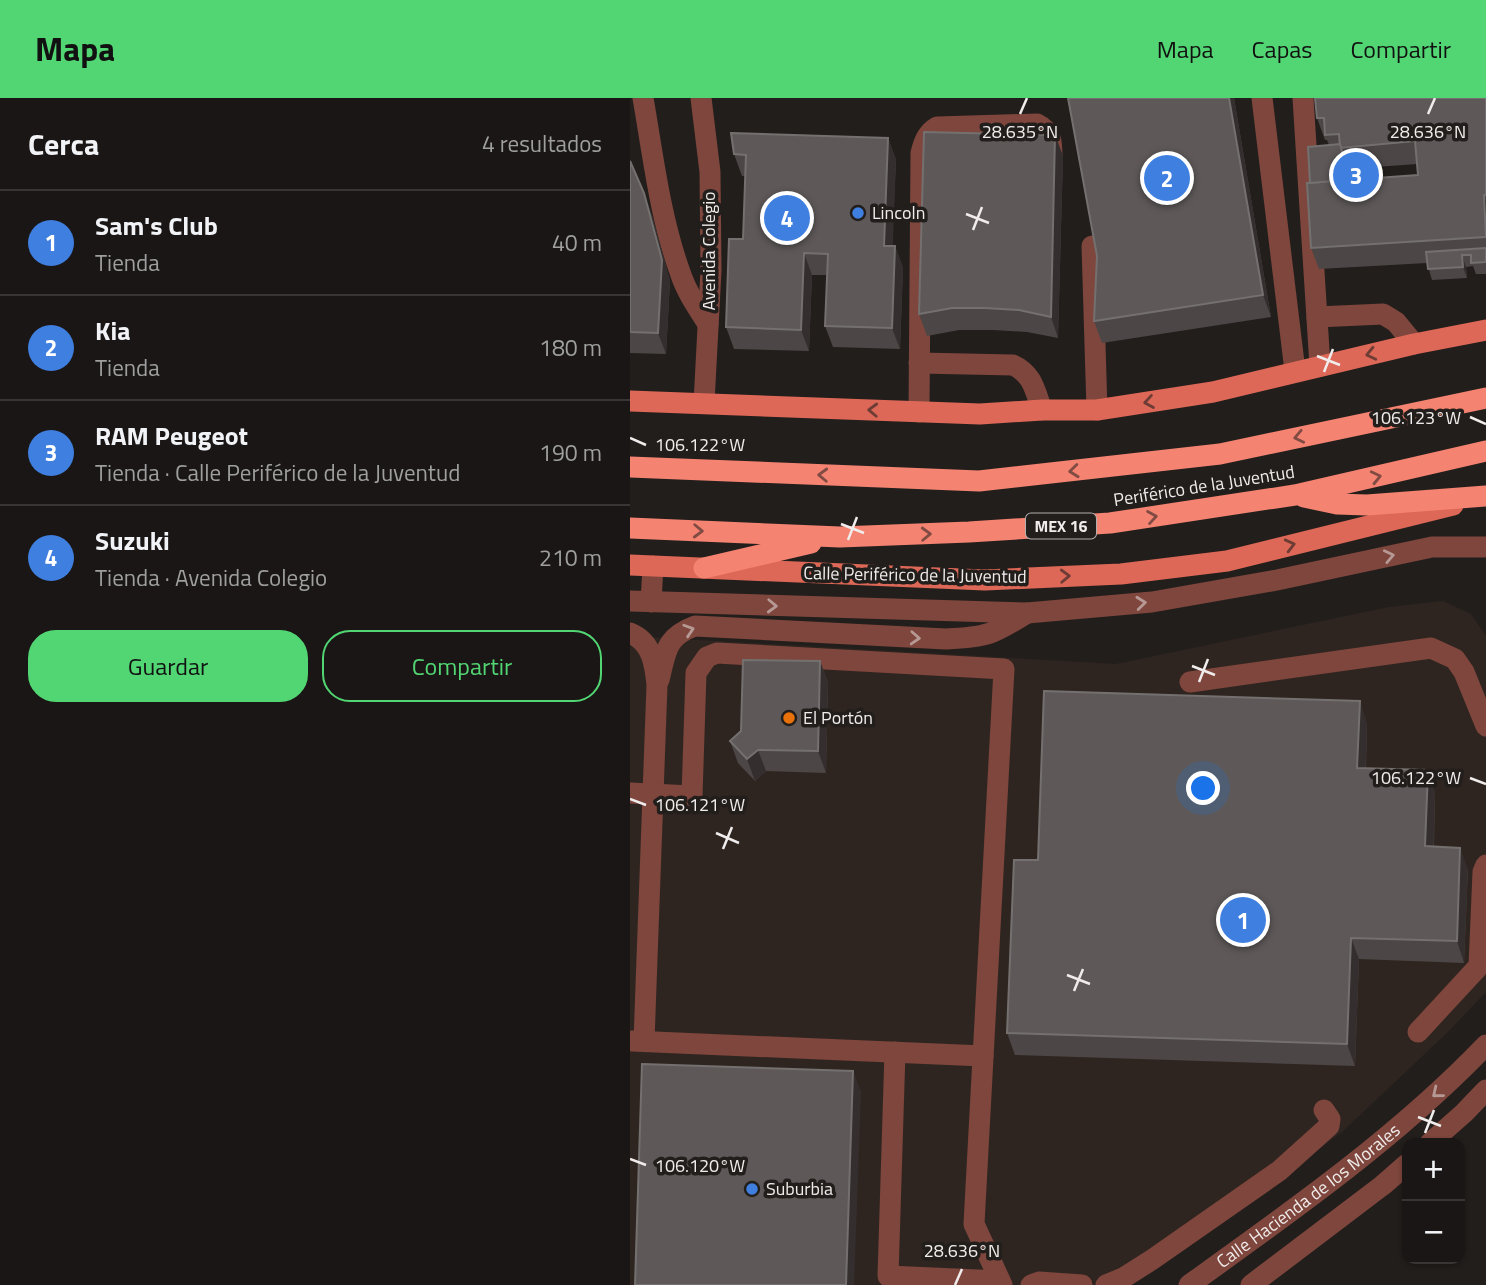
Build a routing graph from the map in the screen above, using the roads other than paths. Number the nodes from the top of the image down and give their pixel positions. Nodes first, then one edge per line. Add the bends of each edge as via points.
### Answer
1 (643, 98) edge
2 (701, 98) edge
3 (1262, 98) edge
4 (1303, 98) edge
5 (1051, 181) edge
6 (1092, 246) edge
7 (1317, 317) junction
8 (708, 324) junction
9 (1486, 330) edge
10 (1414, 344) junction
11 (919, 363) junction
12 (1320, 366) junction
13 (1295, 371) junction
14 (1486, 398) edge
15 (630, 401) edge
16 (704, 403) junction
17 (1042, 410) junction
18 (1097, 410) junction
19 (919, 412) junction
20 (1486, 452) edge
21 (630, 467) edge
22 (1295, 495) junction
23 (1486, 496) edge
24 (630, 528) edge
25 (839, 537) junction
26 (1486, 547) edge
27 (630, 565) edge
28 (653, 566) junction
29 (704, 568) junction
30 (640, 602) edge
31 (1027, 613) junction
32 (630, 633) edge
33 (1190, 682) dead end
34 (657, 685) junction
35 (1486, 726) edge
36 (630, 793) edge
37 (653, 794) junction
38 (640, 852) edge
39 (1486, 865) edge
40 (1418, 1032) dead end
41 (637, 1041) edge
42 (1486, 1045) edge
43 (895, 1052) junction
44 (983, 1056) junction
45 (1486, 1090) edge
46 (1324, 1110) dead end
47 (1436, 1138) edge
48 (1402, 1168) edge
49 (1001, 1283) edge
50 (1031, 1285) edge
51 (1082, 1285) edge
52 (1106, 1285) edge
53 (1189, 1285) edge
54 (1251, 1285) edge

1 - 8 street via 680,272
2 - 8 street, Avenida Colegio via 709,172
3 - 13 street
4 - 7 street
5 - 11 street via 1051,136 1037,124 937,127 929,132 921,153
6 - 18 street
7 - 10 street via 1382,314
7 - 12 street
8 - 16 street, Avenida Colegio
9 - 10 main road
10 -> 12 main road
11 - 17 street via 1013,365 1032,379
11 - 19 street
12 - 13 main road
13 -> 18 main road via 1213,391
14 -> 21 highway, Periférico de la Juventud via 1220,453 979,481
15 - 16 main road
19 -> 16 main road
17 - 18 main road
17 - 19 main road
22 -> 20 highway, Periférico de la Juventud / MEX 16
22 - 23 highway via 1367,505
25 -> 22 highway, Periférico de la Juventud / MEX 16 via 1110,523
29 -> 23 main road, Calle Periférico de la Juventud via 985,580 1121,574 1227,561
24 -> 25 highway, Periférico de la Juventud / MEX 16
25 - 29 highway
31 -> 26 street via 1152,602 1432,547
27 - 28 main road, Calle Periférico de la Juventud
28 - 29 main road, Calle Periférico de la Juventud
28 - 30 street
30 -> 31 street
34 -> 31 street via 672,639 695,626 946,639 984,637
32 - 34 street via 648,647
33 - 35 street via 1431,648 1455,659
34 - 37 street
36 - 37 street
37 - 38 street
37 - 44 street via 692,796 696,673 707,657 717,653 1004,669
38 - 41 street
39 - 40 street via 1479,966
41 - 43 street
42 -> 53 street, Calle Hacienda de los Morales via 1448,1084 1294,1210
43 - 44 street
43 - 49 street via 888,1276
44 - 49 street via 974,1224
45 - 47 street
46 - 52 street via 1329,1126 1279,1171 1143,1265
48 - 54 street, Calle Hacienda de los Morales
50 - 51 street

